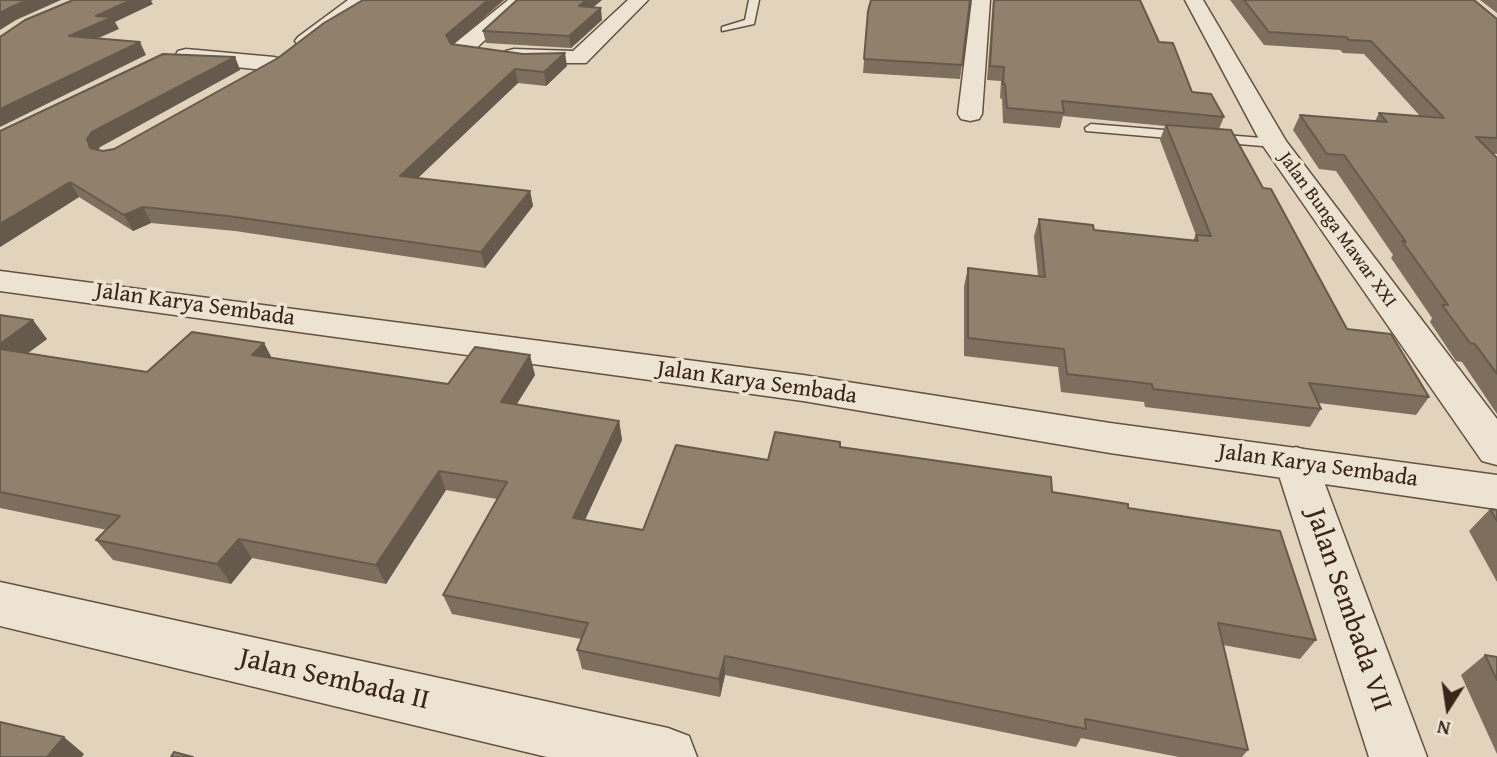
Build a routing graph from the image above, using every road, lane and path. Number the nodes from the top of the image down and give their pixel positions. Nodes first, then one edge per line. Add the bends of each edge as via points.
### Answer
1 (360, 0) edge
2 (519, 0) edge
3 (639, 0) edge
4 (754, 0) edge
5 (981, 0) edge
6 (1194, 0) edge
7 (726, 29) dead end
8 (163, 58) edge
9 (274, 64) junction
10 (239, 84) edge
11 (970, 114) dead end
12 (1091, 128) dead end
13 (1274, 143) junction
14 (5, 284) edge
15 (1497, 450) edge
16 (1296, 463) junction
17 (1497, 492) edge
18 (0, 604) edge
19 (668, 757) edge
20 (1398, 757) edge

1 - 9 street
2 - 3 street via 462,49 578,58
4 - 7 lane via 750,22
5 - 11 street
6 - 13 street, Jalan Bunga Mawar XXI
8 - 9 street
9 - 10 street
12 - 13 lane
13 - 15 street, Jalan Bunga Mawar XXI
14 - 16 street, Jalan Karya Sembada via 803,388
16 - 17 street, Jalan Karya Sembada
16 - 20 street, Jalan Sembada VII
18 - 19 street, Jalan Sembada II

